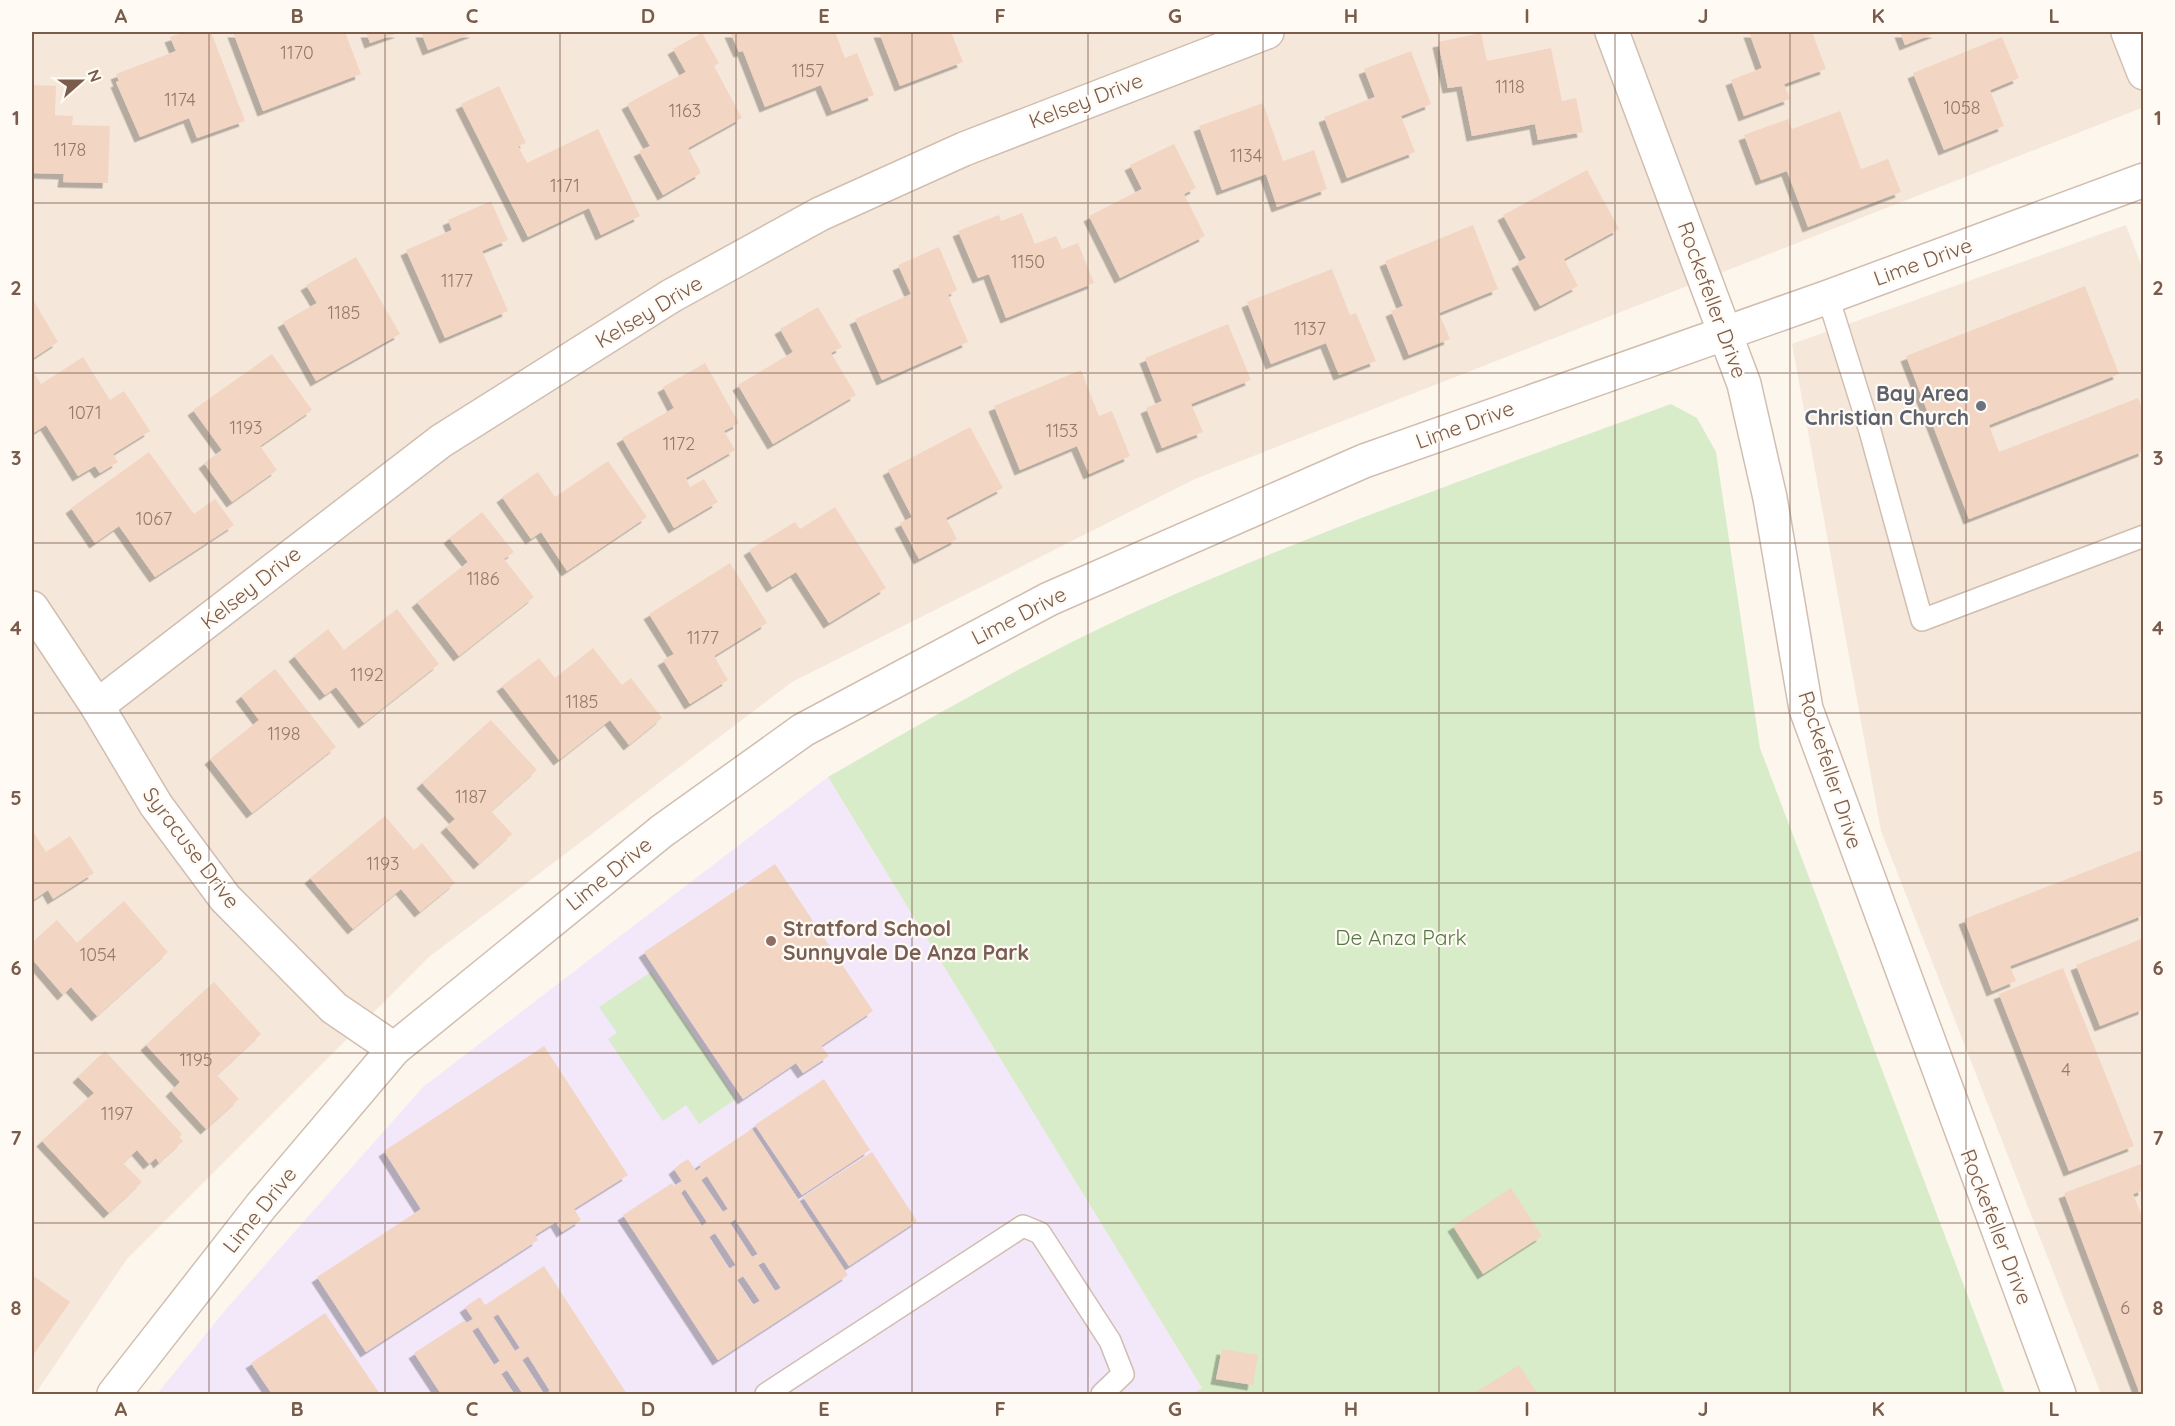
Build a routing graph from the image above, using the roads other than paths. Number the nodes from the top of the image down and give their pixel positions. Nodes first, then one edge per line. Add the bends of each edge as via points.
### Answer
1 (1267, 32) edge
2 (1612, 32) edge
3 (2128, 32) edge
4 (2144, 73) edge
5 (2144, 180) edge
6 (1828, 297) junction
7 (1724, 333) junction
8 (2144, 536) edge
9 (32, 608) edge
10 (97, 706) junction
11 (394, 1049) junction
12 (114, 1395) edge
13 (766, 1395) edge
14 (1102, 1395) edge
15 (2059, 1395) edge

1 - 10 street, Kelsey Drive via 964,149 820,214 671,296 441,441
2 - 7 street, Rockefeller Drive
3 - 4 street
5 - 6 street, Lime Drive
6 - 7 street, Lime Drive
6 - 8 lane via 1922,620
7 - 11 street, Lime Drive via 1353,466 1048,599 803,730 662,831
7 - 15 street, Rockefeller Drive via 1744,384 1770,498 1806,709
9 - 10 street, Syracuse Drive
10 - 11 street, Syracuse Drive via 156,805 225,898 333,1008
11 - 12 street, Lime Drive via 261,1206
13 - 14 lane via 1023,1226 1040,1233 1110,1341 1123,1374

